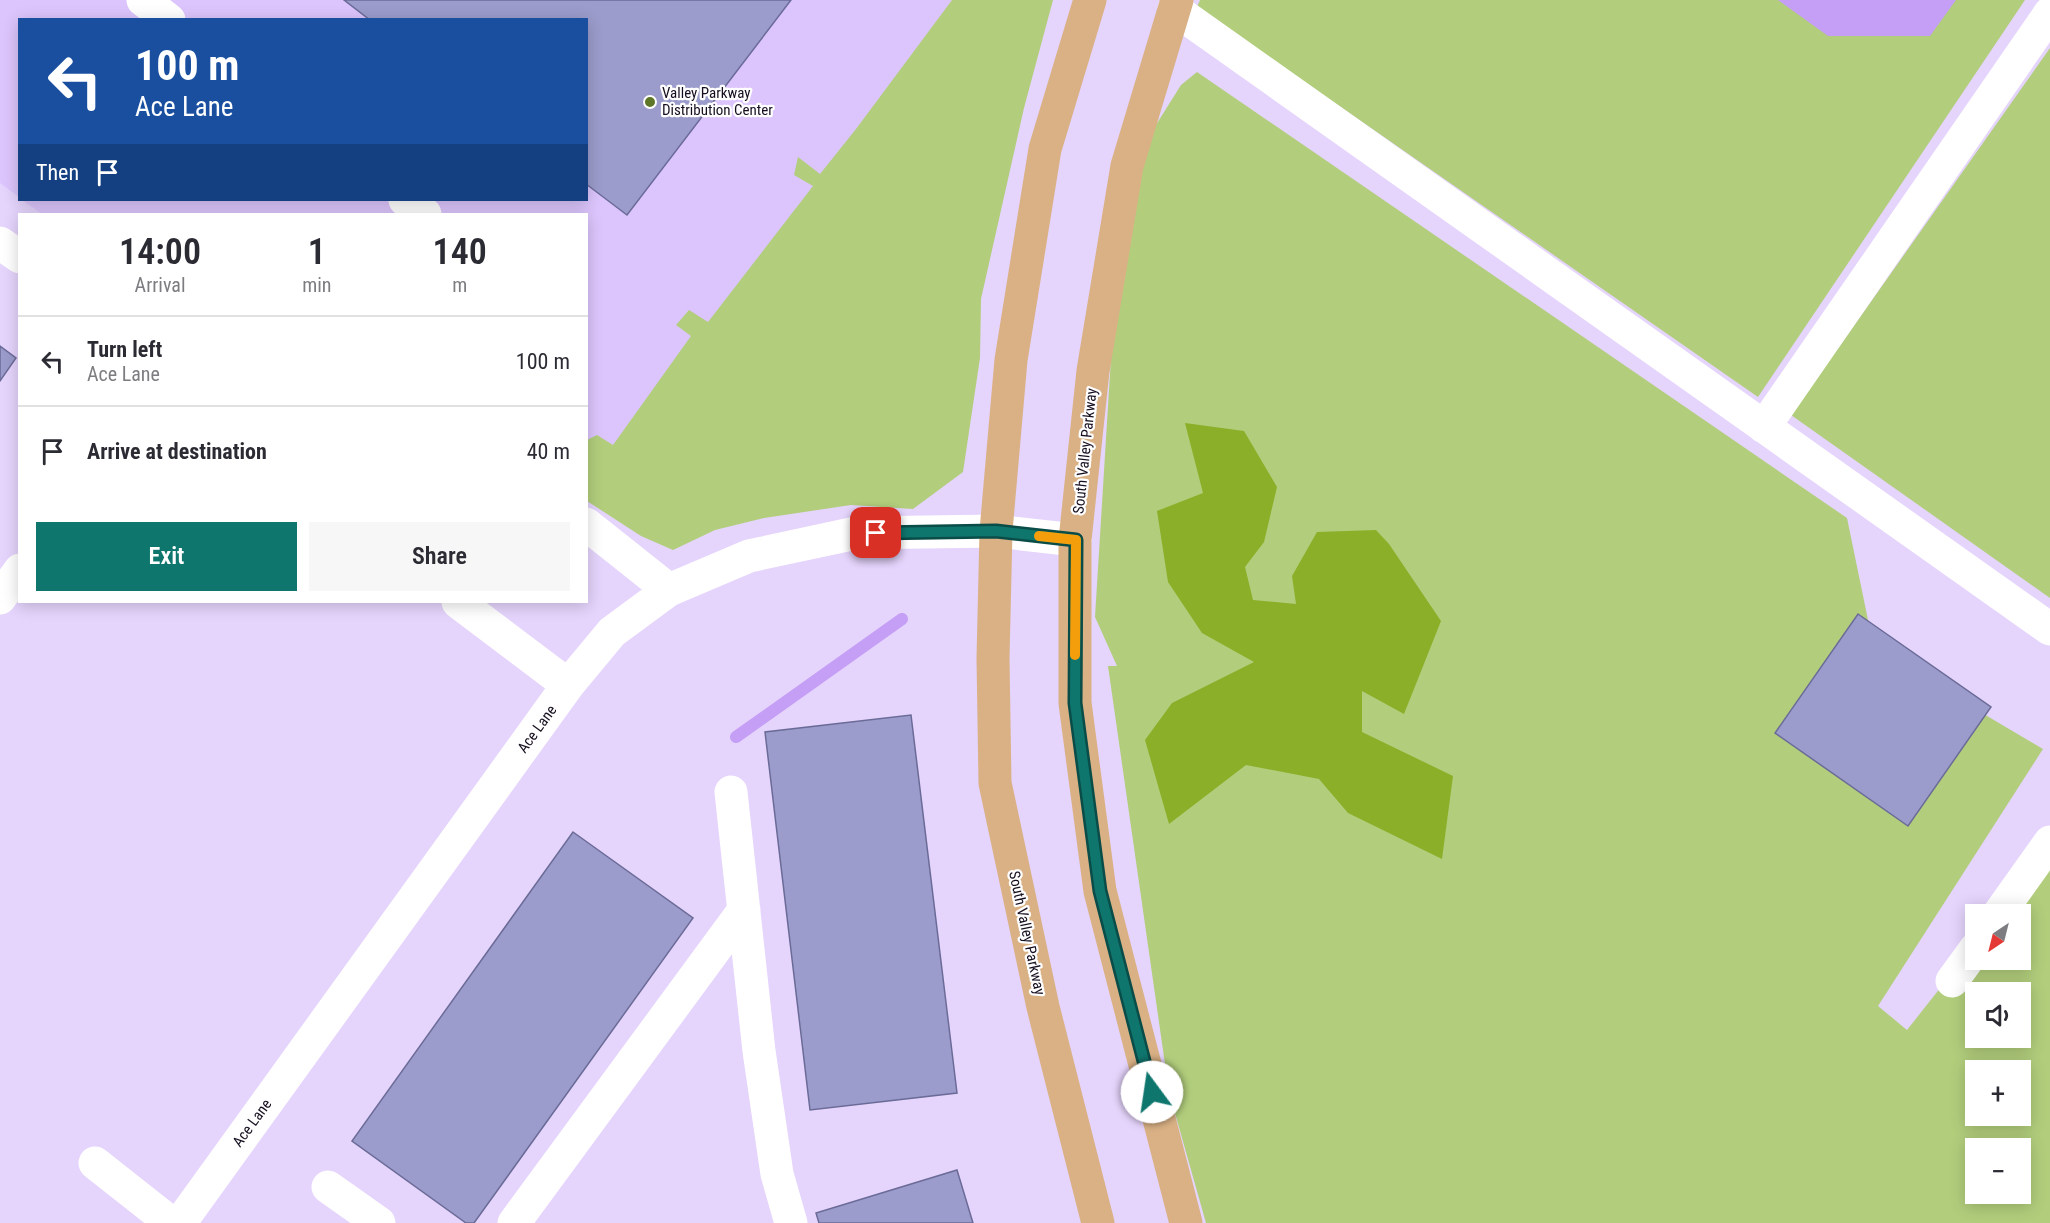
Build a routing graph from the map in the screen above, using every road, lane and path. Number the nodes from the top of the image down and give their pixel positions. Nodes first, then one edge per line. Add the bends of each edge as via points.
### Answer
1 (143, 0) edge
2 (1090, 0) edge
3 (1176, 5) edge
4 (2050, 13) edge
5 (166, 18) edge
6 (406, 201) edge
7 (424, 213) edge
8 (0, 243) edge
9 (18, 256) edge
10 (1764, 426) junction
11 (588, 526) edge
12 (996, 531) junction
13 (1076, 540) junction
14 (18, 573) edge
15 (669, 590) junction
16 (0, 598) edge
17 (459, 603) edge
18 (2050, 629) edge
19 (568, 685) junction
20 (731, 792) dead end
21 (2050, 842) edge
22 (2006, 904) edge
23 (744, 910) junction
24 (1965, 963) edge
25 (1952, 981) dead end
26 (95, 1163) dead end
27 (328, 1187) dead end
28 (171, 1223) edge
29 (180, 1223) edge
30 (379, 1223) edge
31 (514, 1223) edge
32 (791, 1223) edge
33 (1098, 1223) edge
34 (1186, 1223) edge

1 - 5 street
2 - 12 main road, South Valley Parkway via 1045,149 1011,360
3 - 10 street
3 - 13 main road, South Valley Parkway via 1126,166 1093,371
4 - 10 street
6 - 7 street
8 - 9 street
10 - 18 street
11 - 15 street
12 - 13 street, Ace Lane
12 - 15 street, Ace Lane via 856,533 749,556
12 - 33 main road, South Valley Parkway via 995,783 1043,1007
13 - 34 main road, South Valley Parkway via 1075,703 1100,891
14 - 16 street
15 - 19 street, Ace Lane via 612,632
17 - 19 street
19 - 29 street, Ace Lane
20 - 23 street
21 - 22 street
23 - 31 street
23 - 32 street via 777,1174
24 - 25 street
26 - 28 street
27 - 30 street

